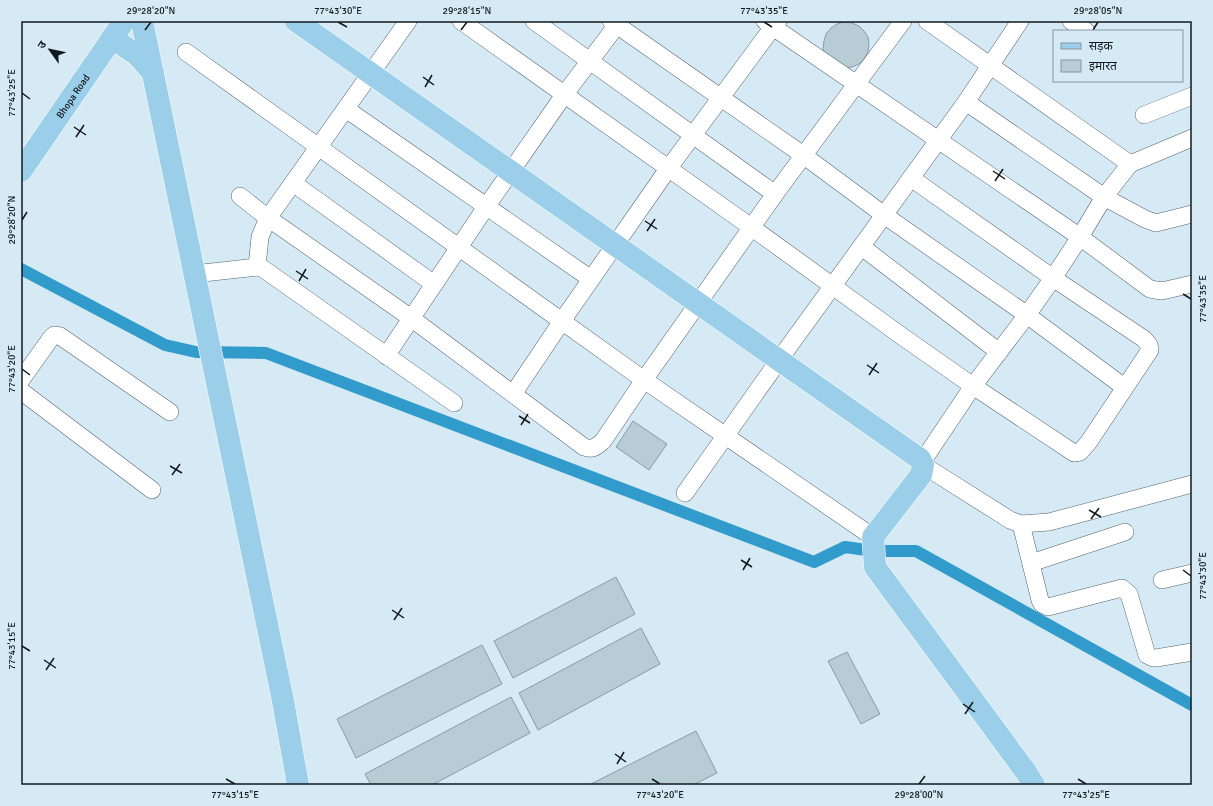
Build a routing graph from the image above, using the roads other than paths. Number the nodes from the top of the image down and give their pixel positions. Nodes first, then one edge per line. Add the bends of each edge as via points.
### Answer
1 (142, 21) edge
2 (296, 21) edge
3 (408, 21) edge
4 (461, 21) edge
5 (534, 21) edge
6 (903, 21) edge
7 (927, 21) edge
8 (1071, 21) edge
9 (1017, 22) edge
10 (614, 23) edge
11 (772, 23) edge
12 (117, 27) edge
13 (1084, 30) edge
14 (186, 52) dead end
15 (590, 61) junction
16 (991, 65) junction
17 (153, 73) junction
18 (371, 74) junction
19 (856, 83) junction
20 (564, 95) junction
21 (1192, 96) edge
22 (721, 99) junction
23 (966, 102) junction
24 (346, 109) junction
25 (1144, 115) dead end
26 (693, 134) junction
27 (1192, 138) edge
28 (939, 140) junction
29 (319, 147) junction
30 (21, 155) edge
31 (803, 155) junction
32 (1130, 164) junction
33 (668, 169) junction
34 (21, 171) edge
35 (511, 172) junction
36 (911, 178) junction
37 (293, 183) junction
38 (774, 194) junction
39 (240, 196) dead end
40 (1104, 197) junction
41 (486, 207) junction
42 (1192, 214) edge
43 (884, 215) junction
44 (268, 218) junction
45 (751, 227) junction
46 (1080, 237) junction
47 (615, 245) junction
48 (862, 247) junction
49 (459, 248) junction
50 (257, 267) junction
51 (194, 274) junction
52 (1053, 278) junction
53 (591, 279) junction
54 (434, 284) junction
55 (1192, 284) edge
56 (833, 287) junction
57 (698, 304) junction
58 (1027, 315) junction
59 (411, 318) junction
60 (562, 321) junction
61 (999, 352) junction
62 (386, 356) junction
63 (779, 360) junction
64 (21, 380) edge
65 (644, 380) junction
66 (973, 386) junction
67 (1124, 387) junction
68 (21, 391) edge
69 (513, 394) junction
70 (454, 403) dead end
71 (170, 412) dead end
72 (725, 436) junction
73 (923, 464) junction
74 (1192, 484) edge
75 (152, 490) dead end
76 (685, 493) dead end
77 (1021, 524) junction
78 (1125, 532) dead end
79 (873, 537) junction
80 (1031, 563) junction
81 (1192, 573) edge
82 (1162, 580) dead end
83 (1192, 652) edge
84 (298, 785) edge
85 (1034, 785) edge

1 - 17 main road
2 - 18 main road
3 - 18 street
4 - 20 street
5 - 15 street
6 - 19 street
7 - 16 street
8 - 13 street
9 - 16 street
10 - 15 street
10 - 22 street
11 - 19 street
11 - 22 street
12 - 17 main road
12 - 30 main road, Bhopa Road
12 - 34 main road, Bhopa Road
14 - 29 street
15 - 20 street
15 - 26 street
16 - 23 street
16 - 32 street
17 - 51 main road
18 - 24 street
18 - 35 main road
19 - 28 street
19 - 31 street
20 - 33 street
20 - 35 street
21 - 25 street
22 - 26 street
22 - 31 street
23 - 28 street
23 - 40 street
24 - 29 street
24 - 41 street
26 - 33 street
26 - 38 street
27 - 32 street
28 - 36 street
28 - 46 street
29 - 37 street
29 - 49 street
31 - 38 street
31 - 43 street
32 - 40 street
33 - 45 street
33 - 47 street
35 - 41 street
35 - 47 main road
36 - 43 street
36 - 52 street
37 - 44 street
37 - 54 street
38 - 45 street
39 - 44 street
40 - 42 street via 1156,223
40 - 46 street
41 - 49 street
41 - 53 street
43 - 48 street
43 - 58 street
44 - 50 street via 260,237
44 - 59 street
45 - 56 street
45 - 57 street
46 - 52 street
46 - 55 street via 1150,289 1162,291
47 - 53 street
47 - 57 main road
48 - 56 street
48 - 61 street
49 - 54 street
49 - 60 street
50 - 51 street
50 - 62 street via 268,272
51 - 84 main road via 283,701
52 - 58 street
52 - 67 street via 1144,339 1149,345 1150,350
53 - 60 street
54 - 59 street
56 - 63 street
56 - 66 street
57 - 63 main road
57 - 65 street
58 - 61 street
58 - 67 street
59 - 62 street
59 - 69 street
60 - 65 street
60 - 69 street
61 - 66 street
62 - 70 street
63 - 72 street
63 - 73 main road via 920,459
64 - 71 street via 52,338 57,335
65 - 69 street via 603,441 592,448 584,446
65 - 72 street
66 - 67 street via 1077,454 1088,443
66 - 73 street
68 - 75 street
72 - 76 street
72 - 79 street
73 - 77 street via 1010,520
73 - 79 main road via 921,475
74 - 77 street via 1049,522
77 - 80 street
78 - 80 street
79 - 85 main road via 875,567
80 - 83 street via 1040,600 1046,606 1122,588 1129,594 1147,655 1156,658
81 - 82 street

